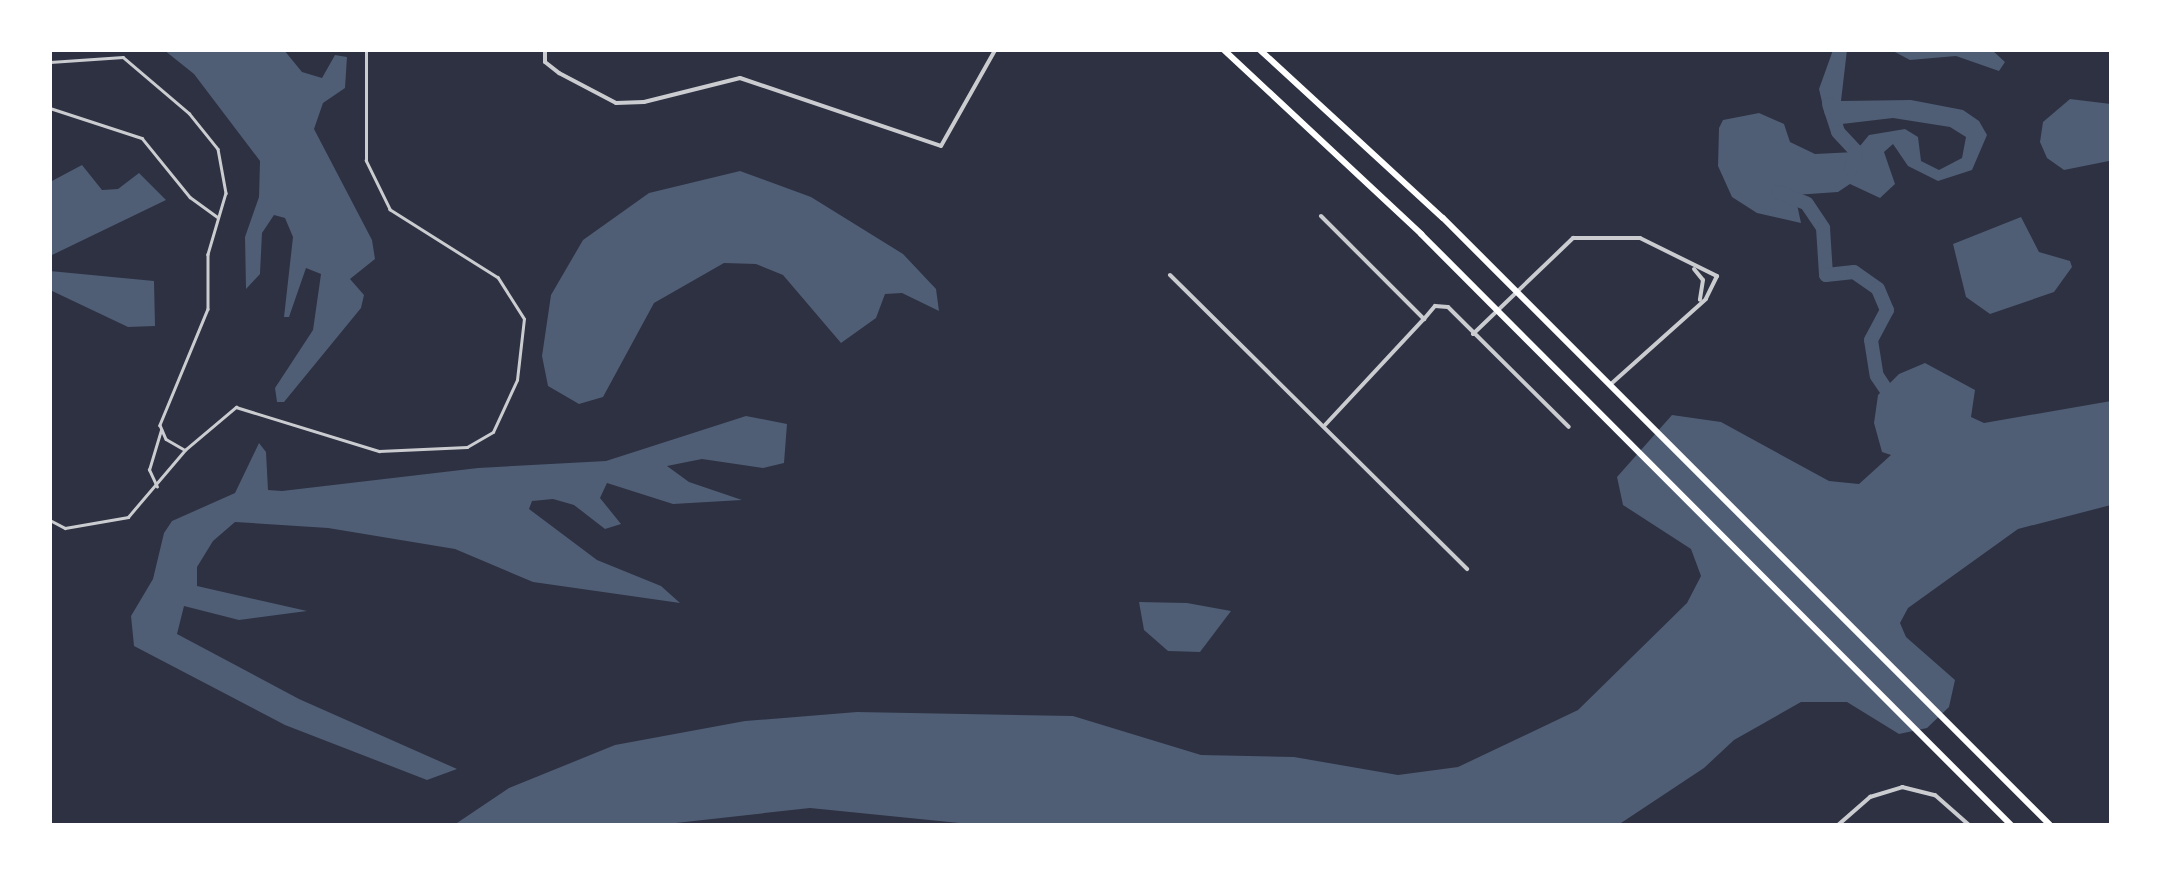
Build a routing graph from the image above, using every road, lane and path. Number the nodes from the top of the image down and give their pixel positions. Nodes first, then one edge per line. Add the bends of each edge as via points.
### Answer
1 (366, 50) edge
2 (545, 50) edge
3 (995, 50) edge
4 (1224, 50) edge
5 (1260, 50) edge
6 (50, 62) edge
7 (50, 108) edge
8 (1321, 216) dead end
9 (219, 218) junction
10 (1692, 265) junction
11 (1170, 275) dead end
12 (1514, 290) junction
13 (1700, 301) junction
14 (1498, 311) junction
15 (1424, 319) junction
16 (1474, 334) junction
17 (1610, 385) junction
18 (1324, 425) junction
19 (1569, 427) dead end
20 (161, 429) junction
21 (185, 450) junction
22 (157, 488) junction
23 (50, 520) edge
24 (1467, 569) dead end
25 (1838, 825) edge
26 (1970, 825) edge
27 (2011, 825) edge
28 (2050, 825) edge

1 - 21 lane via 366,160 390,210 498,278 524,320 517,380 504,414 493,432 467,447 379,452 236,407
2 - 3 street via 544,62 616,103 740,78 942,146
4 - 14 highway
5 - 12 highway
6 - 9 lane via 123,56 188,112 223,165
7 - 9 lane via 142,138 190,197
8 - 15 street
9 - 20 lane via 208,254 205,323 165,406
10 - 12 street via 1640,238 1572,238
10 - 13 street via 1703,280
10 - 13 street via 1717,276 1715,289
11 - 18 street
12 - 14 street
12 - 17 highway
13 - 17 street
14 - 16 street
14 - 27 highway
15 - 16 street via 1435,306 1448,307
15 - 18 street
16 - 19 street
17 - 28 highway
18 - 24 street
20 - 21 lane
20 - 22 lane via 149,470
21 - 22 lane
22 - 23 lane via 128,517 65,528
25 - 26 street via 1870,797 1902,787 1935,795

